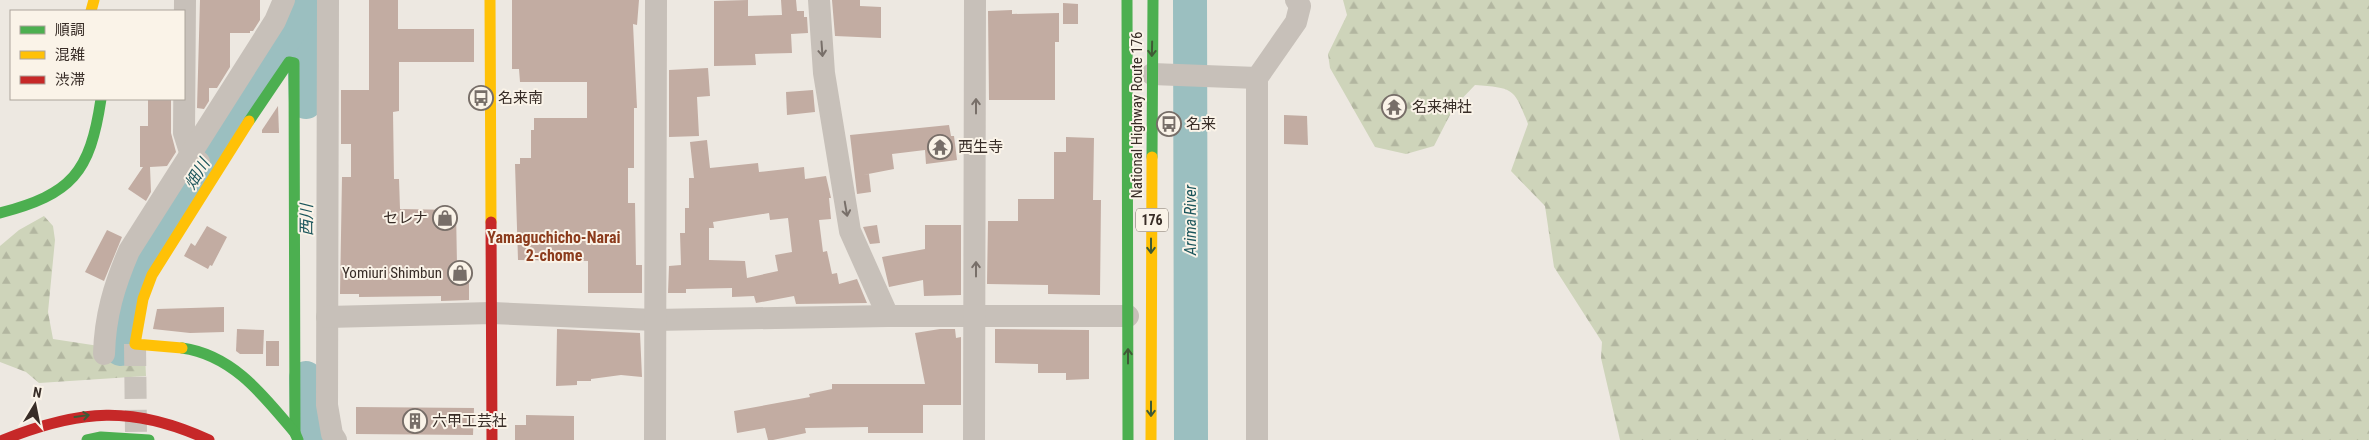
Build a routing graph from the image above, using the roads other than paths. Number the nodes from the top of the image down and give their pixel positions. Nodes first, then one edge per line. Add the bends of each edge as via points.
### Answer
1 (284, 0) edge
2 (328, 0) edge
3 (490, 0) edge
4 (656, 0) edge
5 (819, 0) edge
6 (976, 0) edge
7 (1127, 0) edge
8 (1153, 0) edge
9 (1296, 0) edge
10 (1161, 74) junction
11 (1257, 78) junction
12 (101, 100) edge
13 (184, 100) edge
14 (203, 164) junction
15 (0, 213) edge
16 (492, 313) junction
17 (888, 316) junction
18 (1128, 316) junction
19 (327, 317) junction
20 (976, 317) junction
21 (654, 320) junction
22 (104, 354) dead end
23 (296, 436) edge
24 (2, 440) edge
25 (87, 440) edge
26 (149, 440) edge
27 (209, 440) edge
28 (336, 440) edge
29 (492, 440) edge
30 (655, 440) edge
31 (974, 440) edge
32 (1128, 440) edge
33 (1151, 440) edge
34 (1257, 440) edge

1 - 14 street
2 - 19 street
3 - 16 main road
4 - 21 street
5 -> 17 street via 824,73 850,231
20 -> 6 street
7 - 18 main road, National Highway Route 176 / 176
8 -> 10 main road, National Highway Route 176 / 176
9 - 11 street via 1300,6 1296,22
10 - 11 street
10 -> 33 main road, National Highway Route 176 / 176
11 - 34 street
12 - 15 main road via 97,132 81,168 68,186 39,203
13 - 14 street via 184,133
14 - 22 street via 129,251 114,285 108,309
14 - 23 main road via 152,275 143,299 135,344 187,348 224,360 247,377
14 - 23 main road via 289,62 294,64
16 - 19 street
16 - 21 street
16 - 29 main road
17 - 20 street
17 - 21 street
18 - 20 street
32 -> 18 main road, National Highway Route 176 / 176
19 - 28 street via 327,405
20 - 31 street
21 - 30 street
24 -> 27 main road via 29,428 73,417 109,413 147,417 190,430
25 - 26 main road via 101,437

